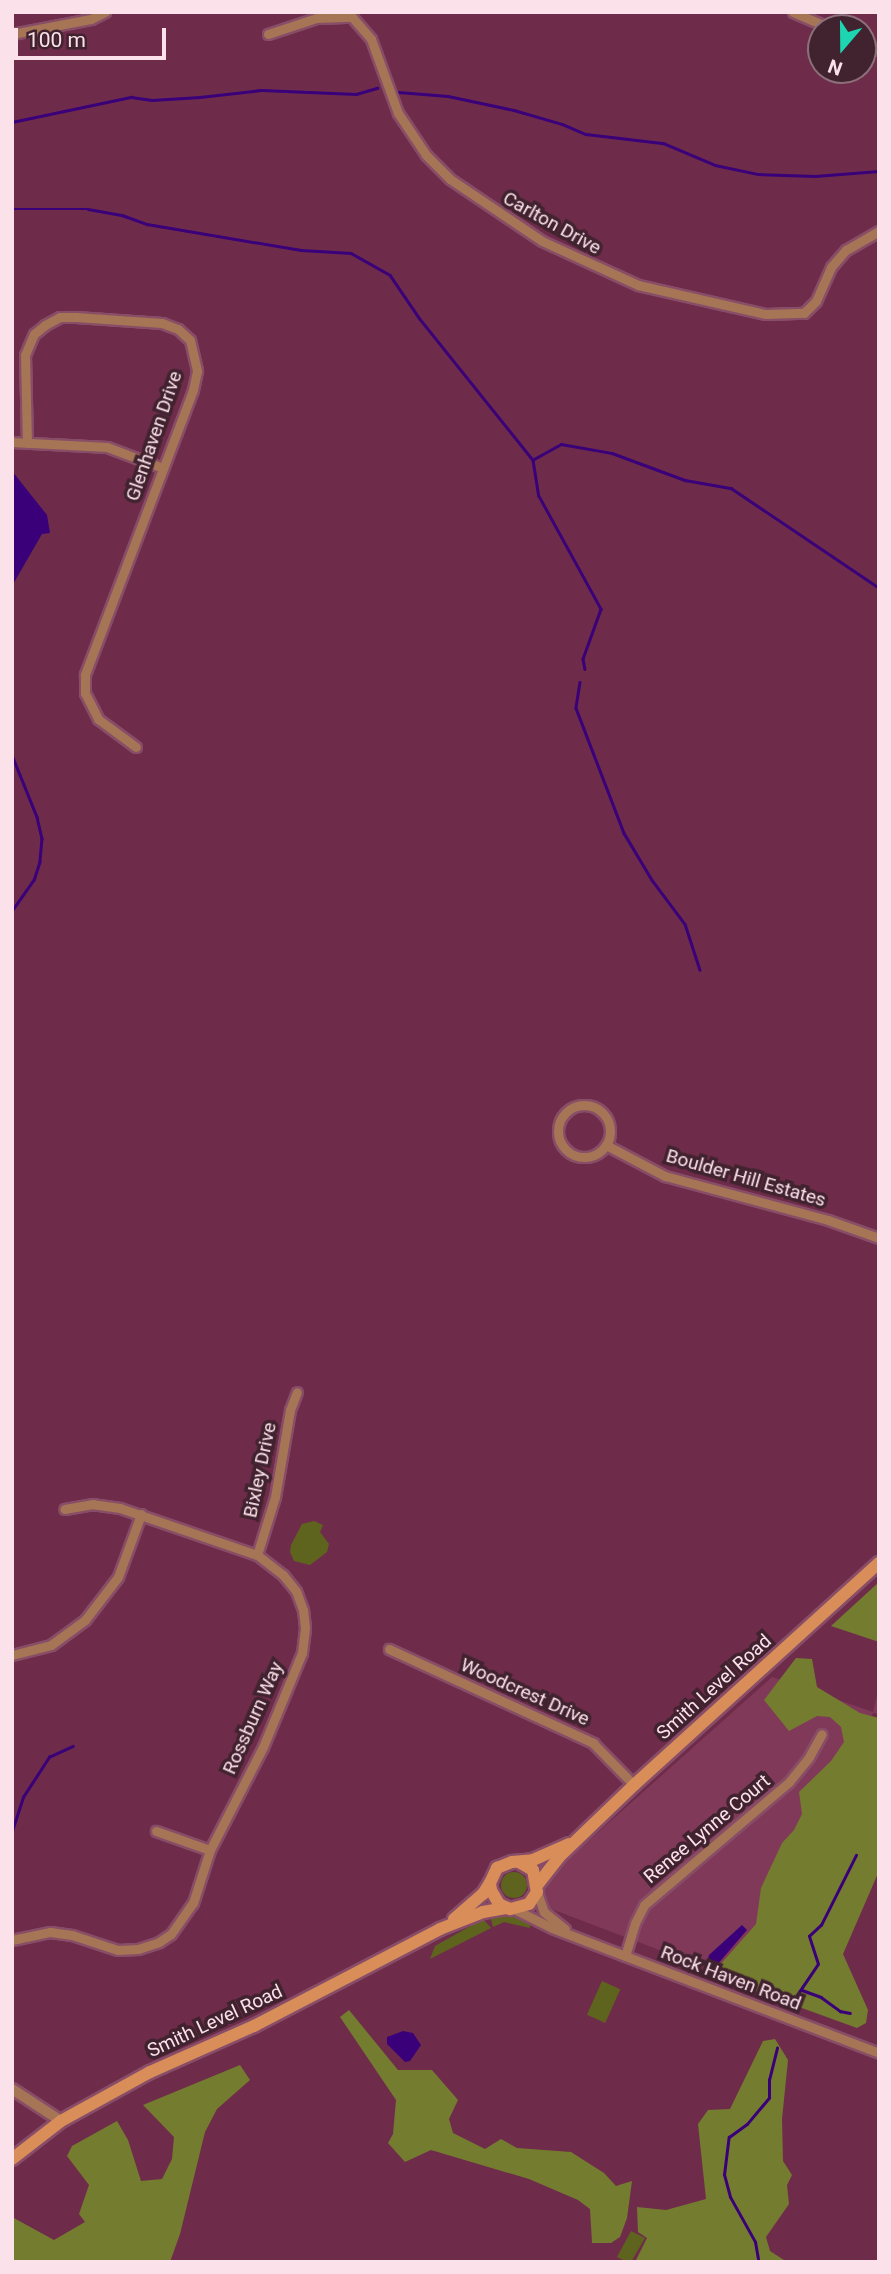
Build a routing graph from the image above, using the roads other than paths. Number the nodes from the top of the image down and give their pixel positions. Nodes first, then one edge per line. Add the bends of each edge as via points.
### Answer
1 (105, 12) edge
2 (12, 34) edge
3 (268, 34) dead end
4 (879, 231) edge
5 (12, 442) edge
6 (27, 443) junction
7 (163, 468) junction
8 (135, 747) dead end
9 (606, 1145) junction
10 (879, 1238) edge
11 (297, 1392) dead end
12 (64, 1509) dead end
13 (141, 1514) junction
14 (257, 1555) junction
15 (879, 1563) edge
16 (389, 1649) dead end
17 (12, 1655) edge
18 (822, 1734) dead end
19 (634, 1785) junction
20 (156, 1831) dead end
21 (577, 1841) junction
22 (210, 1850) junction
23 (519, 1862) junction
24 (490, 1882) junction
25 (538, 1888) junction
26 (510, 1909) junction
27 (440, 1929) junction
28 (571, 1935) junction
29 (12, 1940) edge
30 (625, 1956) junction
31 (879, 2053) edge
32 (12, 2089) edge
33 (61, 2121) junction
34 (12, 2160) edge

1 - 2 street via 91,19
3 - 4 street, Carlton Drive via 316,18 352,17 371,39 398,113 426,155 450,179 542,241 638,285 766,314 804,313 846,250
5 - 6 street
6 - 7 street via 107,447
6 - 7 street, Glenhaven Drive via 25,355 34,334 60,317 162,323 190,340 197,371
7 - 8 street, Glenhaven Drive via 85,675 85,693 98,719
9 - 9 street via 609,1121 598,1109 575,1106 562,1115 558,1131 570,1153 586,1157
9 - 10 street, Boulder Hill Estates via 665,1176
11 - 14 street, Bixley Drive via 275,1497
12 - 13 street, Rossburn Way via 93,1504
13 - 14 street, Rossburn Way
13 - 17 street via 118,1577 85,1620 51,1645
14 - 22 street, Rossburn Way via 296,1591 304,1619 302,1653 263,1746
15 - 19 main road, Smith Level Road
16 - 19 street, Woodcrest Drive via 593,1743
18 - 30 street, Renee Lynne Court via 789,1782 644,1905
19 - 21 main road, Smith Level Road
20 - 22 street
21 - 23 main road, Smith Level Road
21 - 25 main road, Smith Level Road via 551,1866
22 - 29 street, Rossburn Way via 184,1920 159,1942 118,1950 50,1932
23 - 24 main road via 497,1868
23 - 25 main road via 533,1870
24 - 26 main road via 494,1898
24 - 27 main road, Smith Level Road via 473,1904
25 - 26 main road via 529,1904
25 - 28 street, Rock Haven Road via 539,1905
26 - 27 main road, Smith Level Road via 483,1912
26 - 28 street, Rock Haven Road
27 - 33 main road, Smith Level Road via 254,2026 150,2071
28 - 30 street, Rock Haven Road
30 - 31 street, Rock Haven Road
32 - 33 street
33 - 34 main road, Smith Level Road

